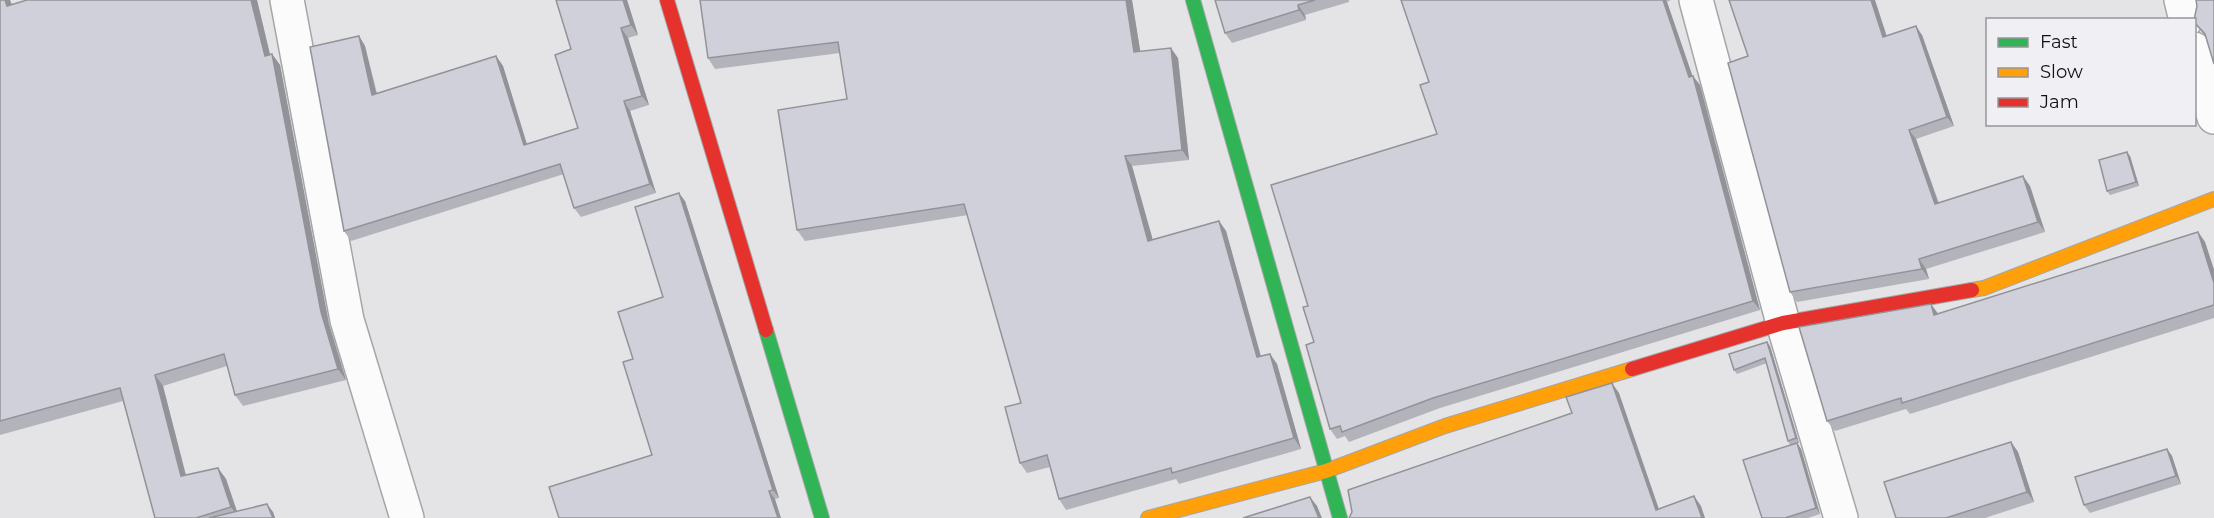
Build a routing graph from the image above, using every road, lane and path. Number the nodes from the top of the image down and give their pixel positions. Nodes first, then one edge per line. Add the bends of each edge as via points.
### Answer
1 (287, 0) edge
2 (667, 0) edge
3 (1193, 0) edge
4 (1696, 0) edge
5 (2181, 0) edge
6 (2186, 18) edge
7 (2196, 56) edge
8 (2214, 117) edge
9 (2214, 199) edge
10 (1783, 323) junction
11 (1326, 471) junction
12 (407, 518) edge
13 (822, 518) edge
14 (1148, 518) edge
15 (1341, 518) edge
16 (1841, 518) edge

1 - 12 street via 347,320
2 - 13 street
3 - 11 street
4 - 10 street
5 - 6 street
7 - 8 street
9 - 10 street via 1984,288
10 - 11 street via 1445,426
10 - 16 street
11 - 14 street
11 - 15 street

